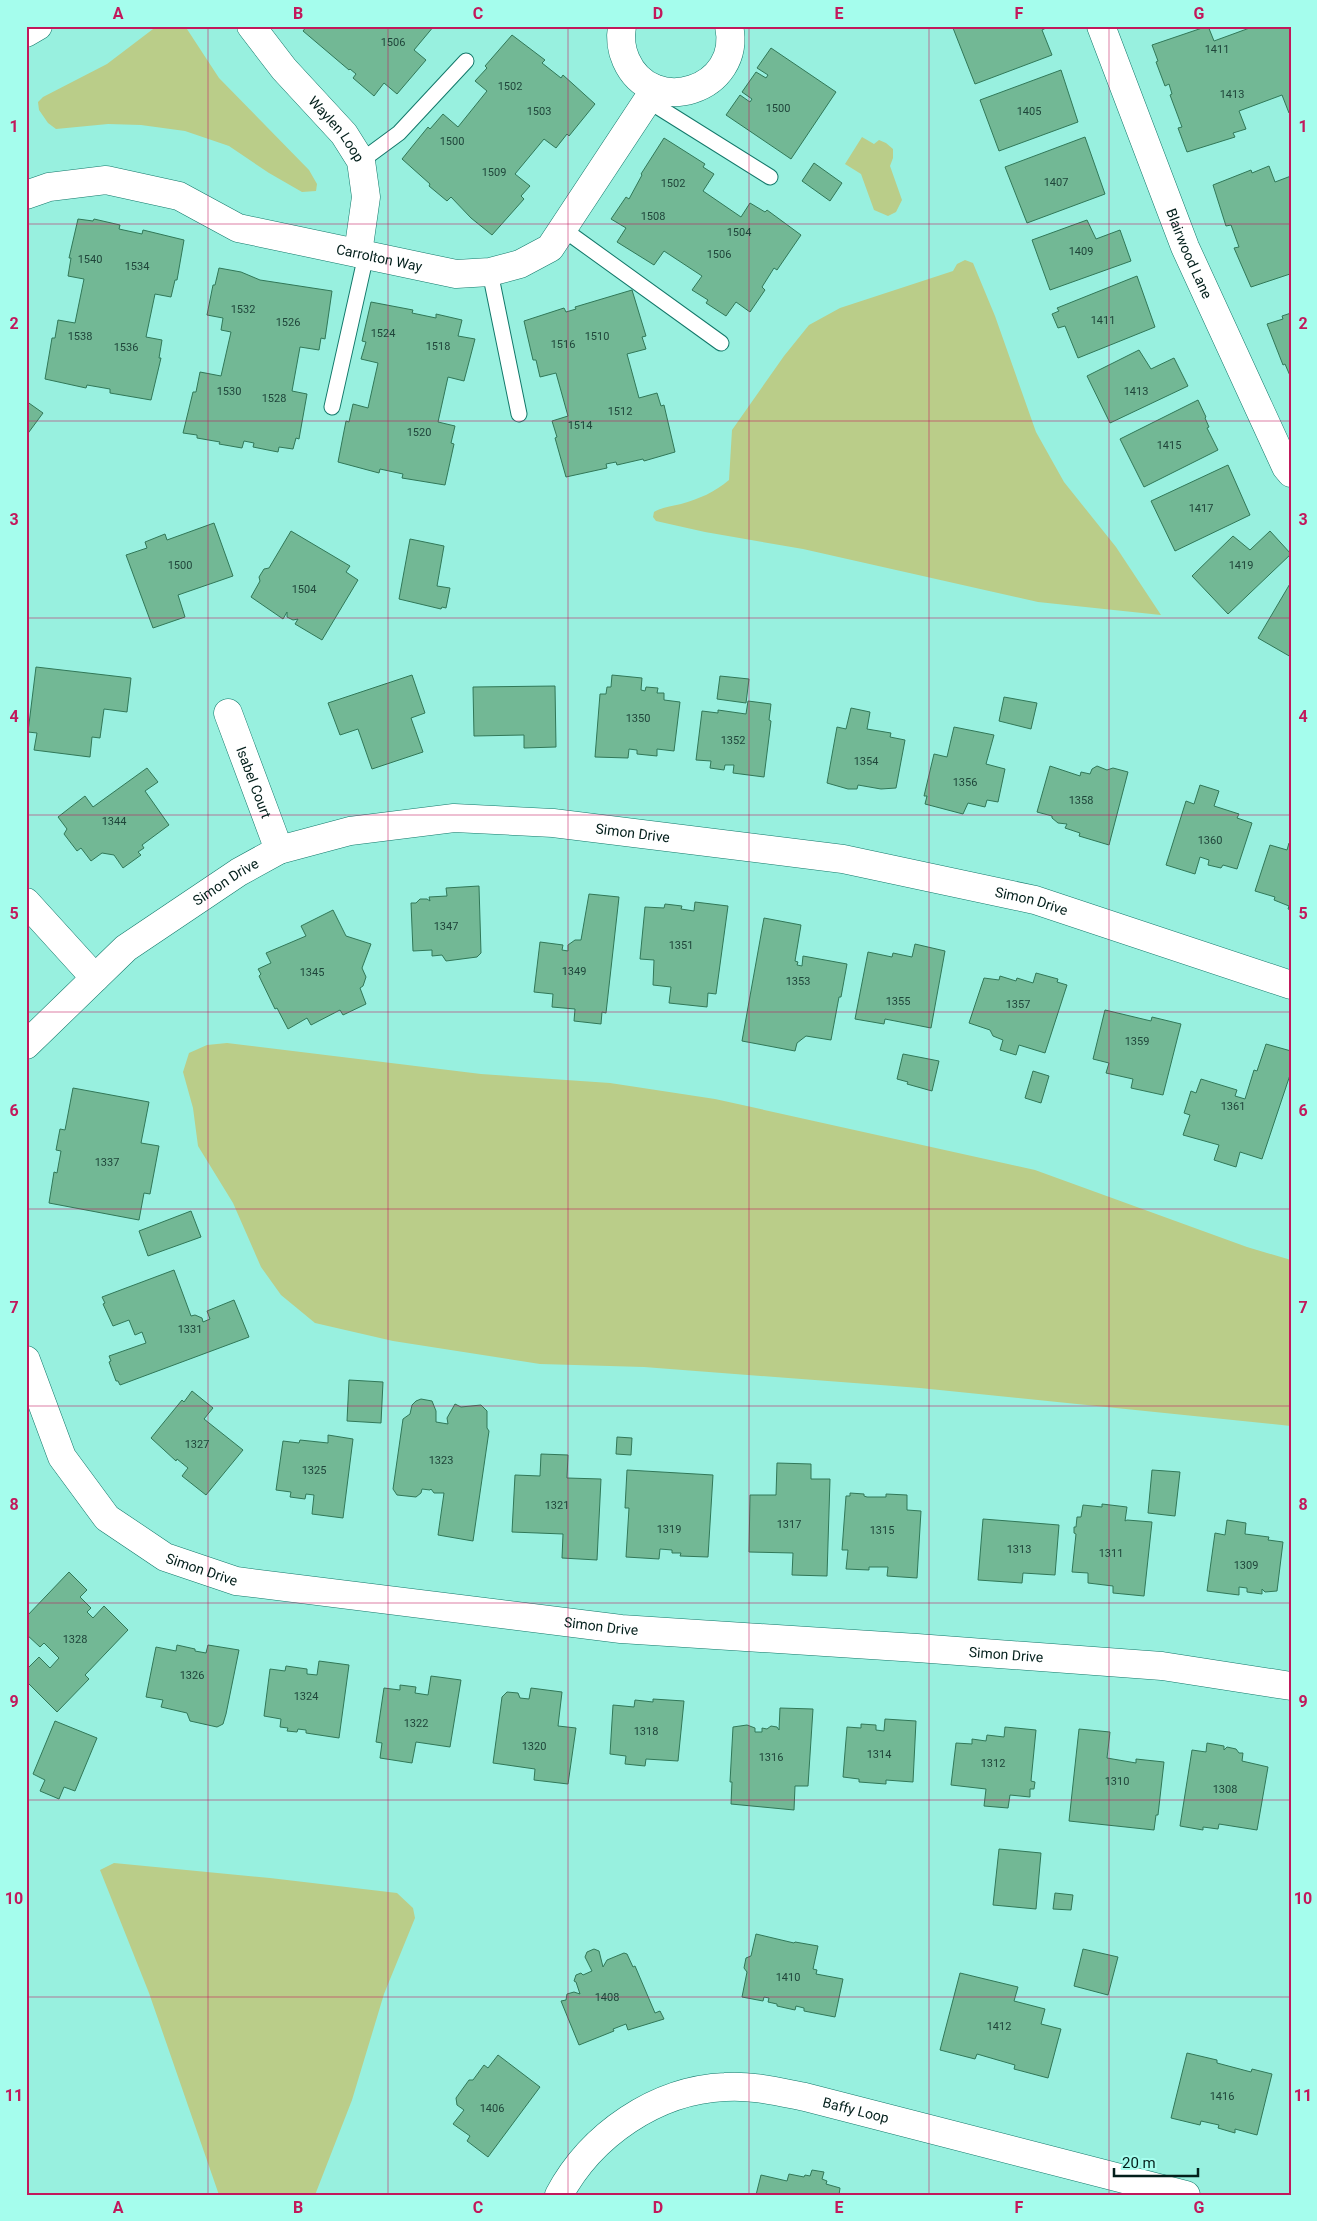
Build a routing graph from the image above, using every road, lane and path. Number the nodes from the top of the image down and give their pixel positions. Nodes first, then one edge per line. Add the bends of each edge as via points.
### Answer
1 (38, 26) edge
2 (251, 26) edge
3 (729, 26) edge
4 (1101, 26) edge
5 (617, 29) edge
6 (26, 33) edge
7 (466, 61) dead end
8 (651, 94) junction
9 (361, 161) junction
10 (770, 177) dead end
11 (26, 195) edge
12 (563, 229) junction
13 (362, 254) junction
14 (490, 272) junction
15 (722, 343) dead end
16 (332, 407) dead end
17 (519, 414) dead end
18 (1291, 473) edge
19 (228, 713) dead end
20 (279, 850) junction
21 (26, 902) edge
22 (95, 978) junction
23 (1291, 985) edge
24 (26, 1045) edge
25 (26, 1360) edge
26 (1291, 1686) edge
27 (559, 2195) edge
28 (1186, 2195) edge

1 - 6 street
2 - 9 street, Waylen Loop via 284,69 344,134
3 - 8 street via 728,54 720,70 707,83 690,90
4 - 18 street, Blairwood Lane via 1185,247
5 - 8 street via 629,67
7 - 9 lane via 399,133
8 - 10 lane
8 - 12 street, Carrolton Way
9 - 13 street, Waylen Loop via 366,197
11 - 13 street, Carrolton Way via 49,187 106,180 179,196 238,228
12 - 14 street, Carrolton Way via 550,248 520,264
12 - 15 lane
13 - 14 street, Carrolton Way via 456,274
13 - 16 lane
14 - 17 lane
19 - 20 street, Isabel Court
20 - 22 street, Simon Drive via 239,872 126,948
20 - 23 street, Simon Drive via 350,831 454,818 553,823 843,859 1035,900
21 - 22 street
22 - 24 street, Simon Drive
25 - 26 street, Simon Drive via 62,1456 107,1518 164,1557 236,1581 621,1629 1162,1666
27 - 28 street, Baffy Loop via 589,2152 641,2111 689,2092 725,2087 762,2089 805,2097

